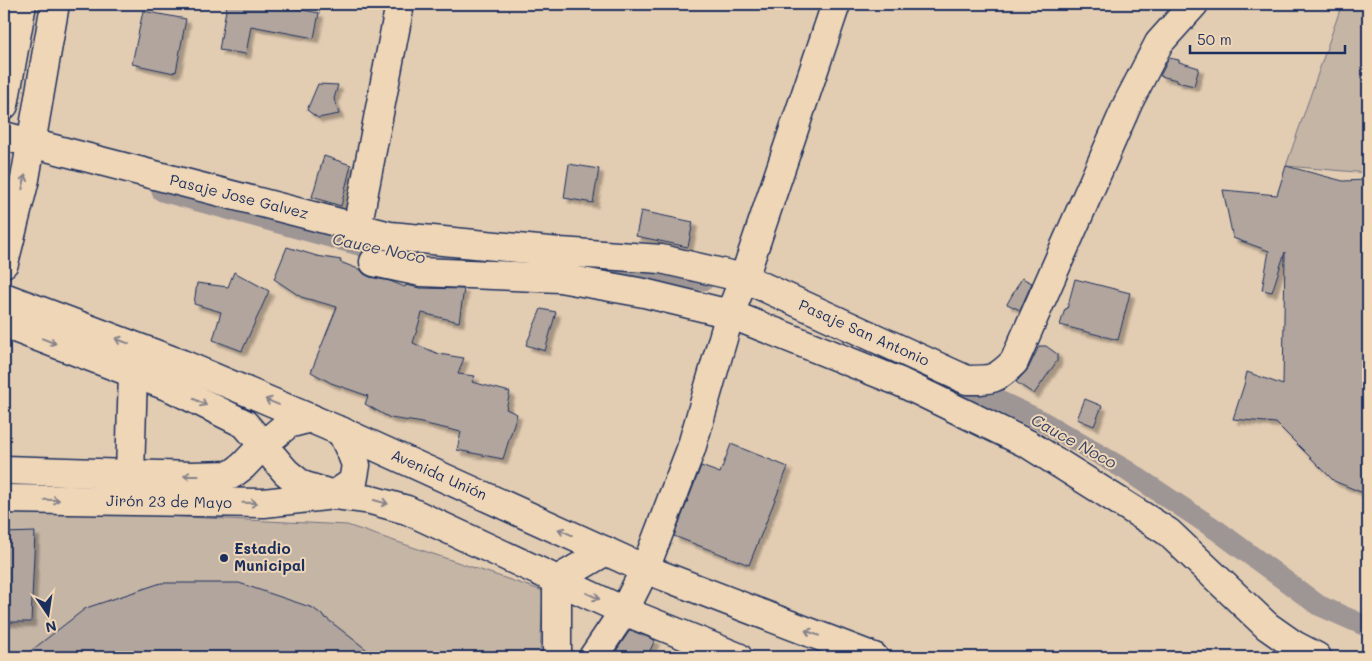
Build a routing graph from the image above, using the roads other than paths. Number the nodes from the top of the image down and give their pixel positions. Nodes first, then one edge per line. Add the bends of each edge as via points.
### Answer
1 (22, 4) edge
2 (55, 4) edge
3 (400, 4) edge
4 (836, 4) edge
5 (1194, 4) edge
6 (4, 104) edge
7 (4, 136) edge
8 (31, 144) junction
9 (357, 228) junction
10 (374, 262) dead end
11 (4, 263) edge
12 (744, 278) junction
13 (4, 296) edge
14 (730, 314) junction
15 (4, 324) edge
16 (132, 373) junction
17 (311, 418) junction
18 (341, 431) junction
19 (263, 445) junction
20 (4, 470) edge
21 (130, 474) junction
22 (334, 495) junction
23 (4, 499) edge
24 (606, 551) junction
25 (645, 569) junction
26 (557, 580) junction
27 (624, 610) junction
28 (557, 657) edge
29 (593, 657) edge
30 (738, 657) edge
31 (874, 657) edge
32 (1317, 657) edge

1 - 6 street
2 - 8 street
3 - 9 street
4 - 12 street
5 - 12 street, Pasaje San Antonio via 1159,43 1128,103 1014,362 1001,376 967,380
7 - 8 street, Pasaje Jose Galvez
8 - 9 street, Pasaje Jose Galvez
11 -> 8 street
9 - 12 street, Pasaje Jose Galvez via 390,236 661,259
10 - 14 street via 421,272 560,278 644,292
12 - 14 street
17 -> 13 street, Avenida Unión via 182,364
14 - 25 street via 691,449
14 - 32 street via 900,382 1028,444 1168,532 1267,626
15 -> 16 street
16 -> 19 street via 172,388 245,424
16 - 21 street
17 - 18 street, Avenida Unión
17 - 19 street via 288,424
18 - 22 street via 356,465 353,482
24 -> 18 street, Avenida Unión
19 -> 21 street, Jirón 23 de Mayo via 231,474
19 - 22 street via 302,485
20 - 21 street, Jirón 23 de Mayo
23 -> 22 street, Jirón 23 de Mayo via 264,503
22 -> 26 street via 407,510
24 - 25 street, Avenida Unión
24 - 26 street
25 - 27 street
31 -> 25 street, Avenida Unión
26 -> 27 street
26 - 28 street
27 - 29 street
27 - 30 street

